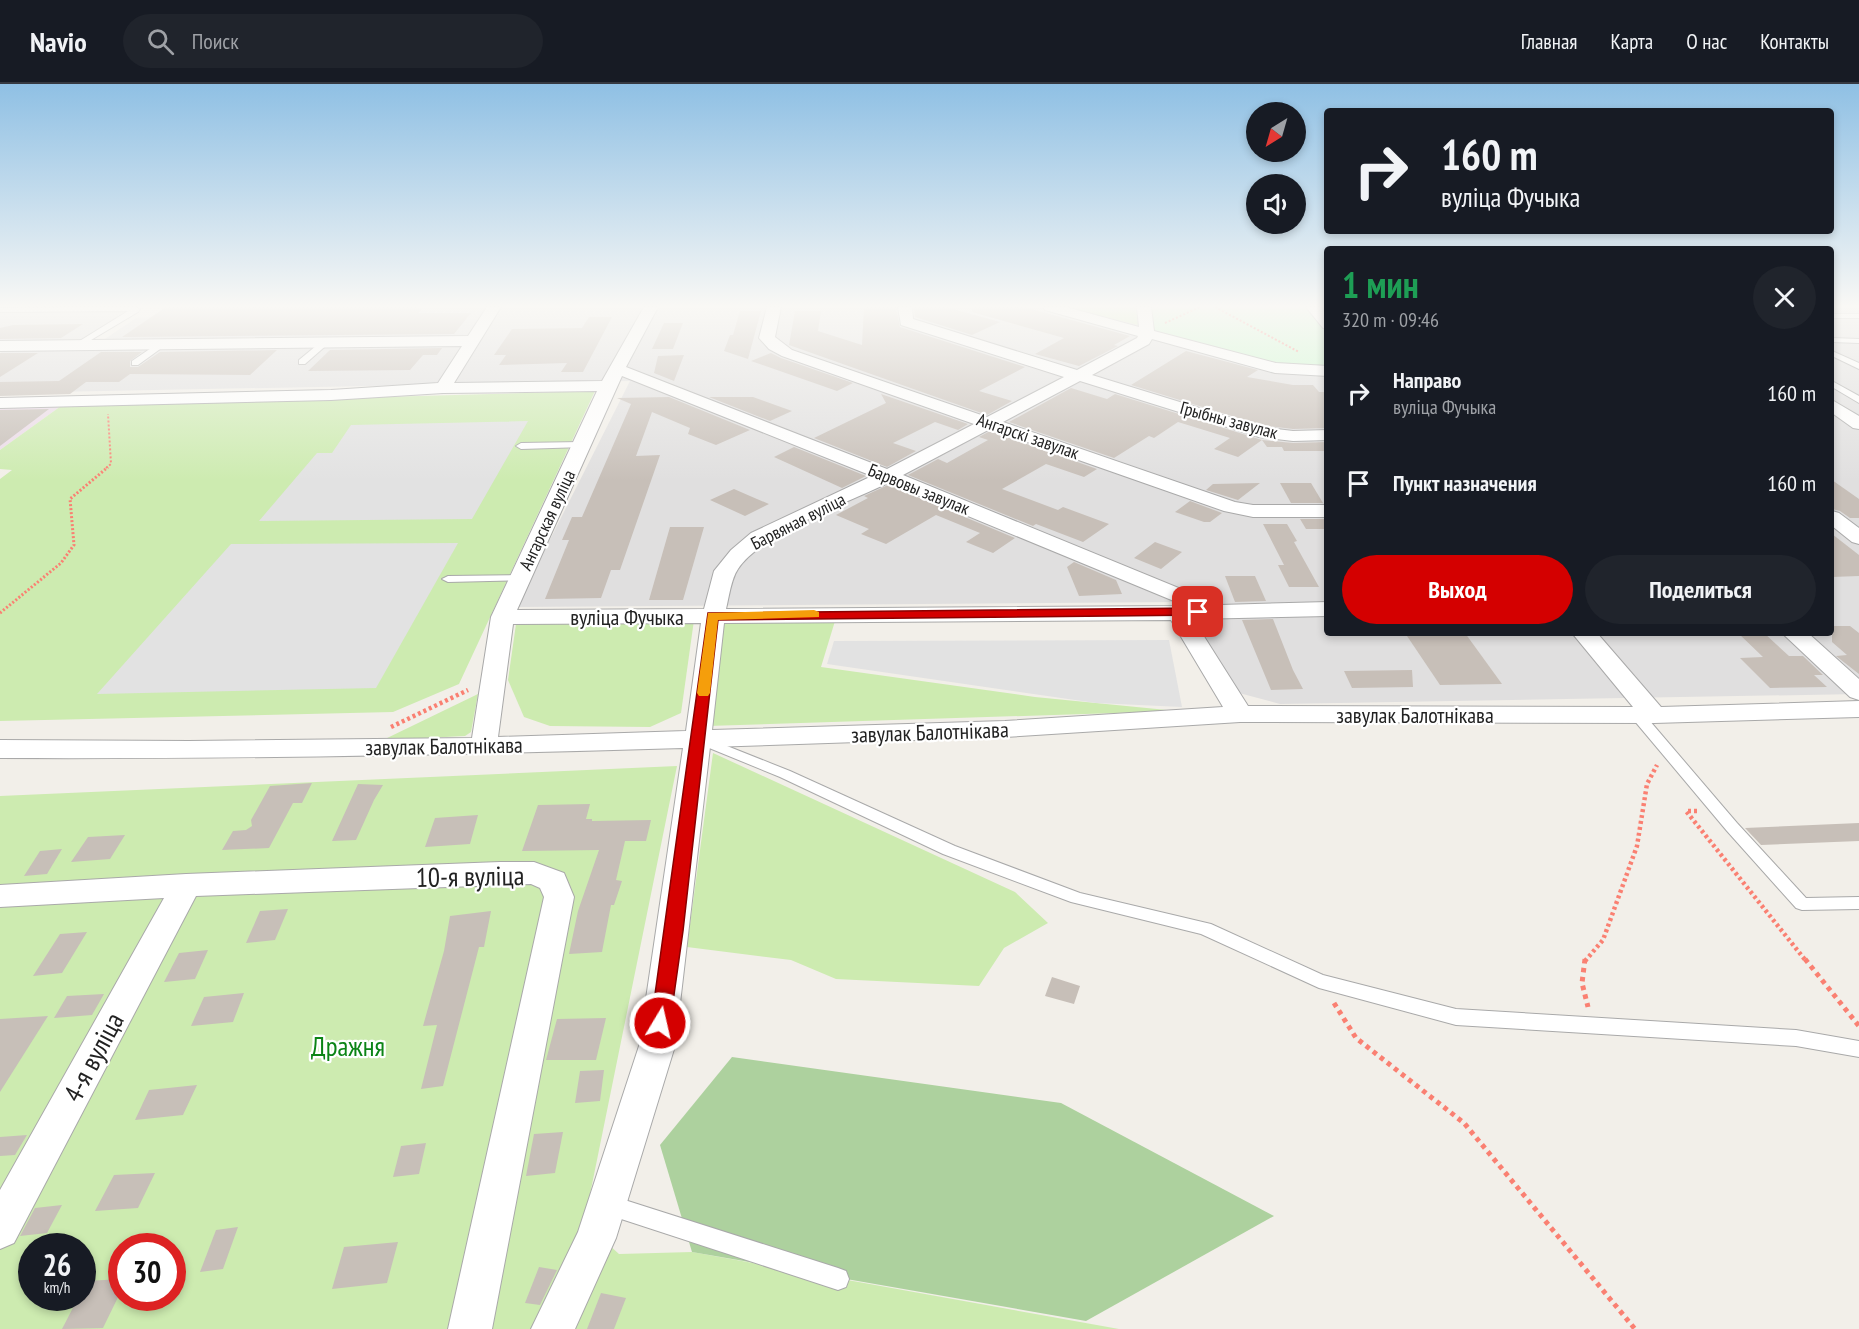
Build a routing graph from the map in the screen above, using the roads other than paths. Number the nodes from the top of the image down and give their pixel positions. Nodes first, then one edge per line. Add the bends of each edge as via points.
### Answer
1 (458, 365) edge
2 (620, 365) edge
3 (823, 365) edge
4 (1046, 365) edge
5 (1097, 365) edge
6 (1265, 365) edge
7 (1324, 371) edge
8 (1078, 375) junction
9 (613, 378) junction
10 (1834, 385) edge
11 (443, 388) junction
12 (1859, 400) edge
13 (0, 403) edge
14 (1834, 406) edge
15 (988, 422) junction
16 (1859, 425) edge
17 (1834, 426) edge
18 (1324, 435) edge
19 (581, 445) junction
20 (520, 446) dead end
21 (888, 476) junction
22 (1324, 511) edge
23 (1834, 519) edge
24 (1859, 538) edge
25 (521, 578) junction
26 (448, 579) dead end
27 (1324, 609) edge
28 (1219, 612) junction
29 (1178, 613) junction
30 (712, 616) junction
31 (502, 618) junction
32 (1586, 636) edge
33 (1797, 636) edge
34 (1859, 692) edge
35 (1859, 709) edge
36 (1240, 714) junction
37 (1646, 716) junction
38 (698, 738) junction
39 (484, 746) junction
40 (0, 749) edge
41 (186, 885) junction
42 (0, 896) edge
43 (1859, 903) edge
44 (1859, 1048) edge
45 (601, 1221) junction
46 (0, 1229) edge
47 (838, 1279) dead end
48 (470, 1329) edge
49 (553, 1329) edge

1 - 11 street
2 - 9 street, Ангарская вуліца
3 - 15 street, Ангарскі завулак
4 - 8 street, Грыбны завулак
5 - 8 street, Барвяная вуліца
6 - 7 street
8 - 15 street, Барвяная вуліца
8 - 18 street, Грыбны завулак via 1259,432
9 - 11 street
9 - 19 street, Ангарская вуліца
9 - 21 street, Барвовы завулак
10 - 12 lane
11 - 13 street
14 - 16 street
15 - 21 street, Барвяная вуліца
15 - 22 street, Ангарскі завулак via 1231,507 1264,512
16 - 17 street
19 - 20 lane
19 - 25 street, Ангарская вуліца
21 - 28 street, Барвовы завулак
21 - 30 street, Барвяная вуліца via 758,537 725,571
23 - 24 street
25 - 26 lane
25 - 31 street, Ангарская вуліца
27 - 28 street, вуліца Фучыка
28 - 29 street, вуліца Фучыка
29 - 30 street, вуліца Фучыка
29 - 36 street
30 - 31 street, вуліца Фучыка
30 - 38 street, Барвяная вуліца
31 - 39 street, Ангарская вуліца
32 - 37 street
33 - 34 street
35 - 37 street, завулак Балотнікава
36 - 37 street, завулак Балотнікава
36 - 38 street, завулак Балотнікава via 1005,729
37 - 43 lane via 1672,756 1802,904
38 - 39 street, завулак Балотнікава
38 - 44 lane via 949,850 1077,898 1204,929 1319,981 1456,1017 1796,1038
38 - 45 street, Барвяная вуліца via 657,1046
39 - 40 street, завулак Балотнікава
41 - 42 street, 10-я вуліца
41 - 46 street, 4-я вуліца
41 - 48 street, 10-я вуліца via 500,873 534,873 553,881 559,897
45 - 47 lane
45 - 49 street, Барвяная вуліца

